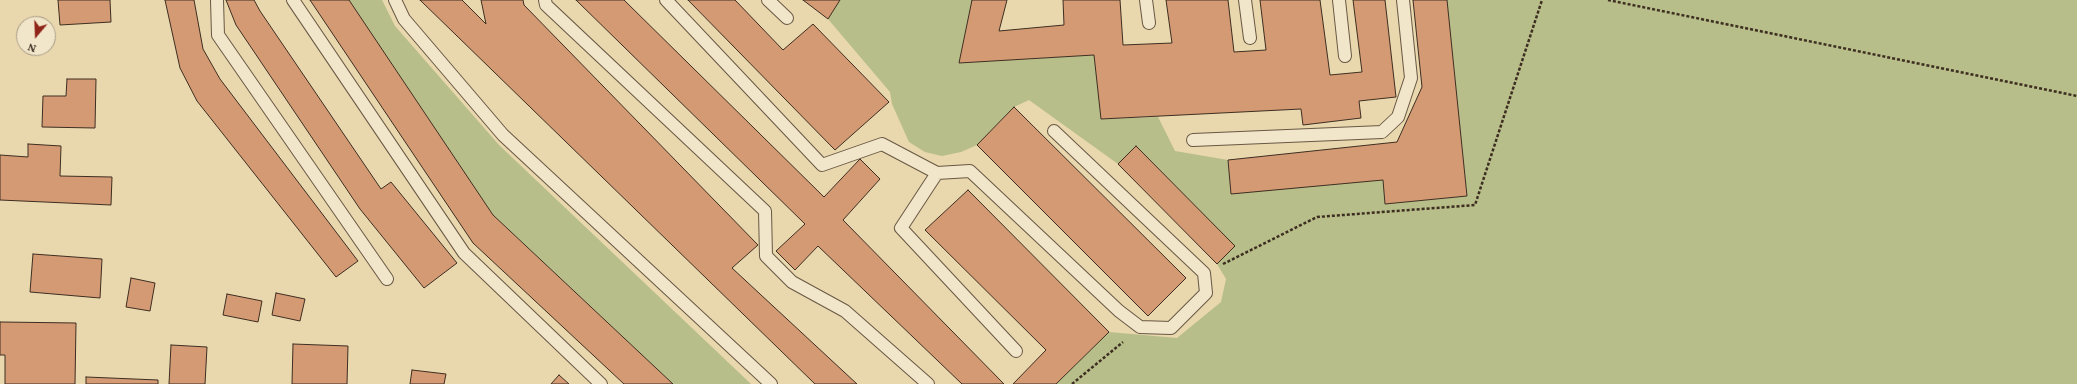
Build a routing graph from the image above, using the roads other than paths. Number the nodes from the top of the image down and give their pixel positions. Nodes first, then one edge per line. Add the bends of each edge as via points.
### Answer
1 (217, 0) edge
2 (293, 0) edge
3 (395, 0) edge
4 (545, 0) edge
5 (666, 0) edge
6 (768, 0) edge
7 (1146, 0) edge
8 (1245, 0) edge
9 (1339, 0) edge
10 (1403, 0) edge
11 (787, 18) dead end
12 (1149, 23) dead end
13 (1250, 38) dead end
14 (1345, 56) dead end
15 (1054, 131) dead end
16 (1193, 140) dead end
17 (937, 173) junction
18 (387, 279) dead end
19 (1016, 351) dead end
20 (601, 384) edge
21 (771, 384) edge
22 (928, 384) edge

1 - 18 lane via 218,35
2 - 20 lane via 464,253
3 - 21 lane via 404,19 503,135
4 - 22 lane via 546,5 765,211 766,256 792,282 845,311
5 - 17 lane via 822,165 882,144
6 - 11 lane
7 - 12 lane
8 - 13 lane
9 - 14 lane
10 - 16 lane via 1411,78 1398,117 1382,132
15 - 17 lane via 1204,273 1206,293 1171,328 1140,327 1119,311 970,172
17 - 19 lane via 901,228

